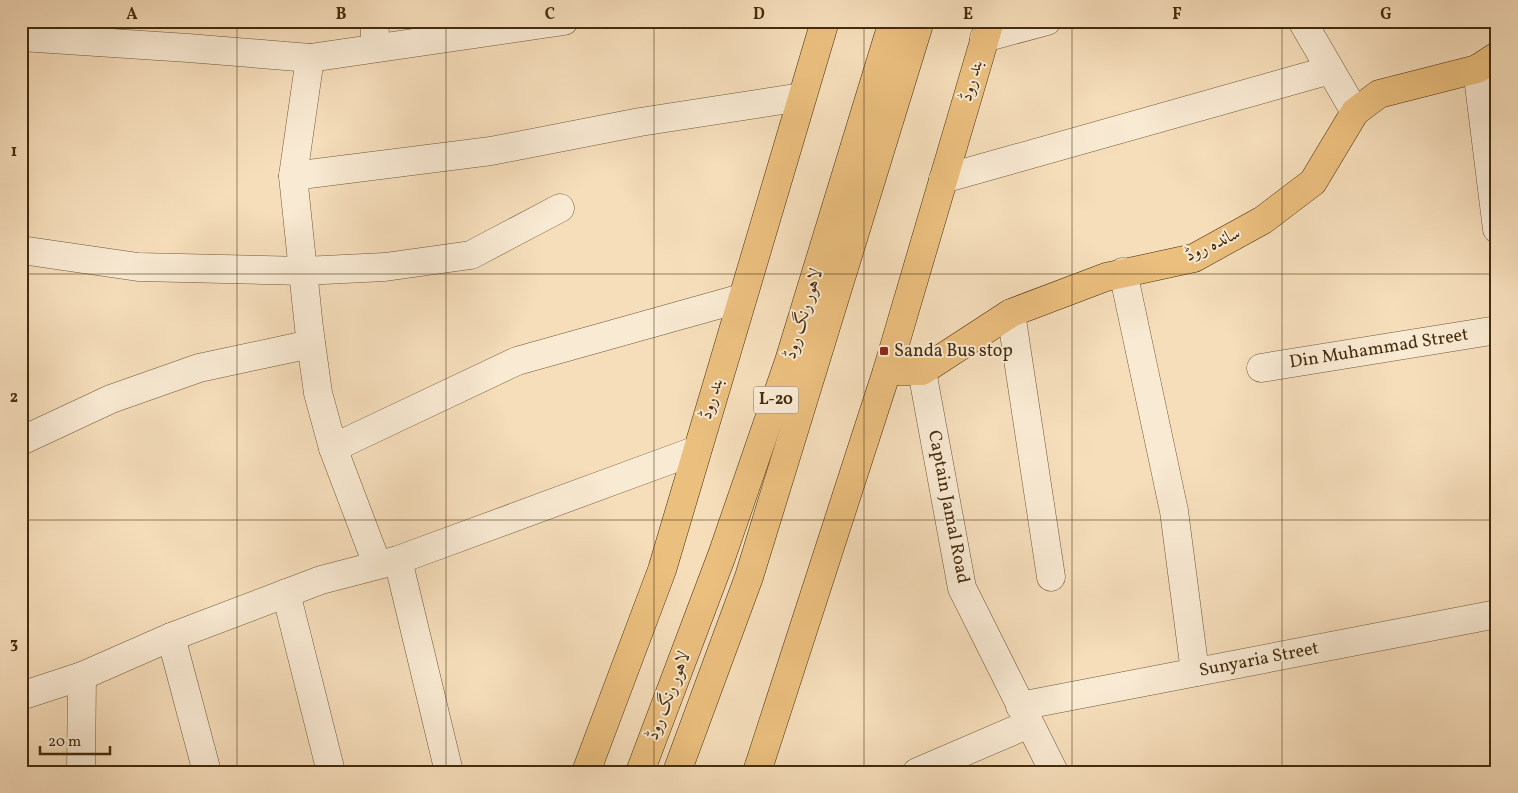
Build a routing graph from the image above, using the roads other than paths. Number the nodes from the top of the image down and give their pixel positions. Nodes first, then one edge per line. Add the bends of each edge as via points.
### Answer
1 (374, 21) edge
2 (564, 21) edge
3 (825, 21) edge
4 (893, 21) edge
5 (920, 21) edge
6 (1047, 21) edge
7 (1302, 21) edge
8 (987, 30) edge
9 (21, 38) edge
10 (376, 48) junction
11 (310, 58) junction
12 (1487, 63) edge
13 (1330, 70) junction
14 (802, 97) junction
15 (1355, 112) junction
16 (293, 176) junction
17 (943, 179) junction
18 (560, 208) dead end
19 (1497, 229) edge
20 (21, 250) edge
21 (303, 271) junction
22 (1123, 272) junction
23 (742, 298) junction
24 (1011, 313) junction
25 (1497, 330) edge
26 (311, 344) junction
27 (1261, 368) dead end
28 (887, 371) junction
29 (922, 371) junction
30 (21, 441) edge
31 (333, 448) junction
32 (697, 450) junction
33 (387, 562) junction
34 (1051, 577) dead end
35 (286, 592) junction
36 (1497, 614) edge
37 (171, 638) junction
38 (1195, 672) junction
39 (82, 676) junction
40 (21, 696) edge
41 (1025, 715) junction
42 (81, 772) edge
43 (206, 772) edge
44 (331, 772) edge
45 (449, 772) edge
46 (586, 772) edge
47 (640, 772) edge
48 (677, 772) edge
49 (757, 772) edge
50 (918, 772) edge
51 (1054, 772) edge

1 - 10 street
2 - 10 street
3 - 14 main road, بند روڈ
4 - 47 main road, لاہور رنگ روڈ / L-20 via 789,361 722,555
5 - 48 main road, لاہور رنگ روڈ / L-20 via 749,577
6 - 8 street
7 - 13 street
8 - 17 main road, بند روڈ
9 - 11 street
10 - 11 street
11 - 16 street
12 - 15 main road, ساندہ روڈ via 1379,94
12 - 19 street
13 - 15 street
13 - 17 street
14 - 16 street via 640,122 491,152
14 - 23 main road, بند روڈ
15 - 22 main road, ساندہ روڈ via 1313,182 1263,220 1194,258
16 - 21 street
17 - 28 main road, بند روڈ
18 - 21 street via 471,255 385,267
20 - 21 street via 138,267
21 - 26 street
22 - 24 main road, ساندہ روڈ
22 - 38 street via 1174,511
23 - 31 street via 517,361
23 - 32 main road, بند روڈ
24 - 29 main road, ساندہ روڈ
24 - 34 street
25 - 27 street, Din Muhammad Street
26 - 30 street via 199,368 111,398
26 - 31 street via 318,393
28 - 29 main road
28 - 49 main road, بند روڈ
29 - 41 street, Captain Jamal Road via 962,588
31 - 33 street
32 - 33 street
32 - 46 main road, بند روڈ via 662,570
33 - 35 street
33 - 45 street
35 - 37 street
35 - 44 street
36 - 38 street, Sunyaria Street
37 - 39 street
37 - 43 street
38 - 41 street, Sunyaria Street
39 - 40 street
39 - 42 street
41 - 50 street, Sunyaria Street
41 - 51 street, Captain Jamal Road

